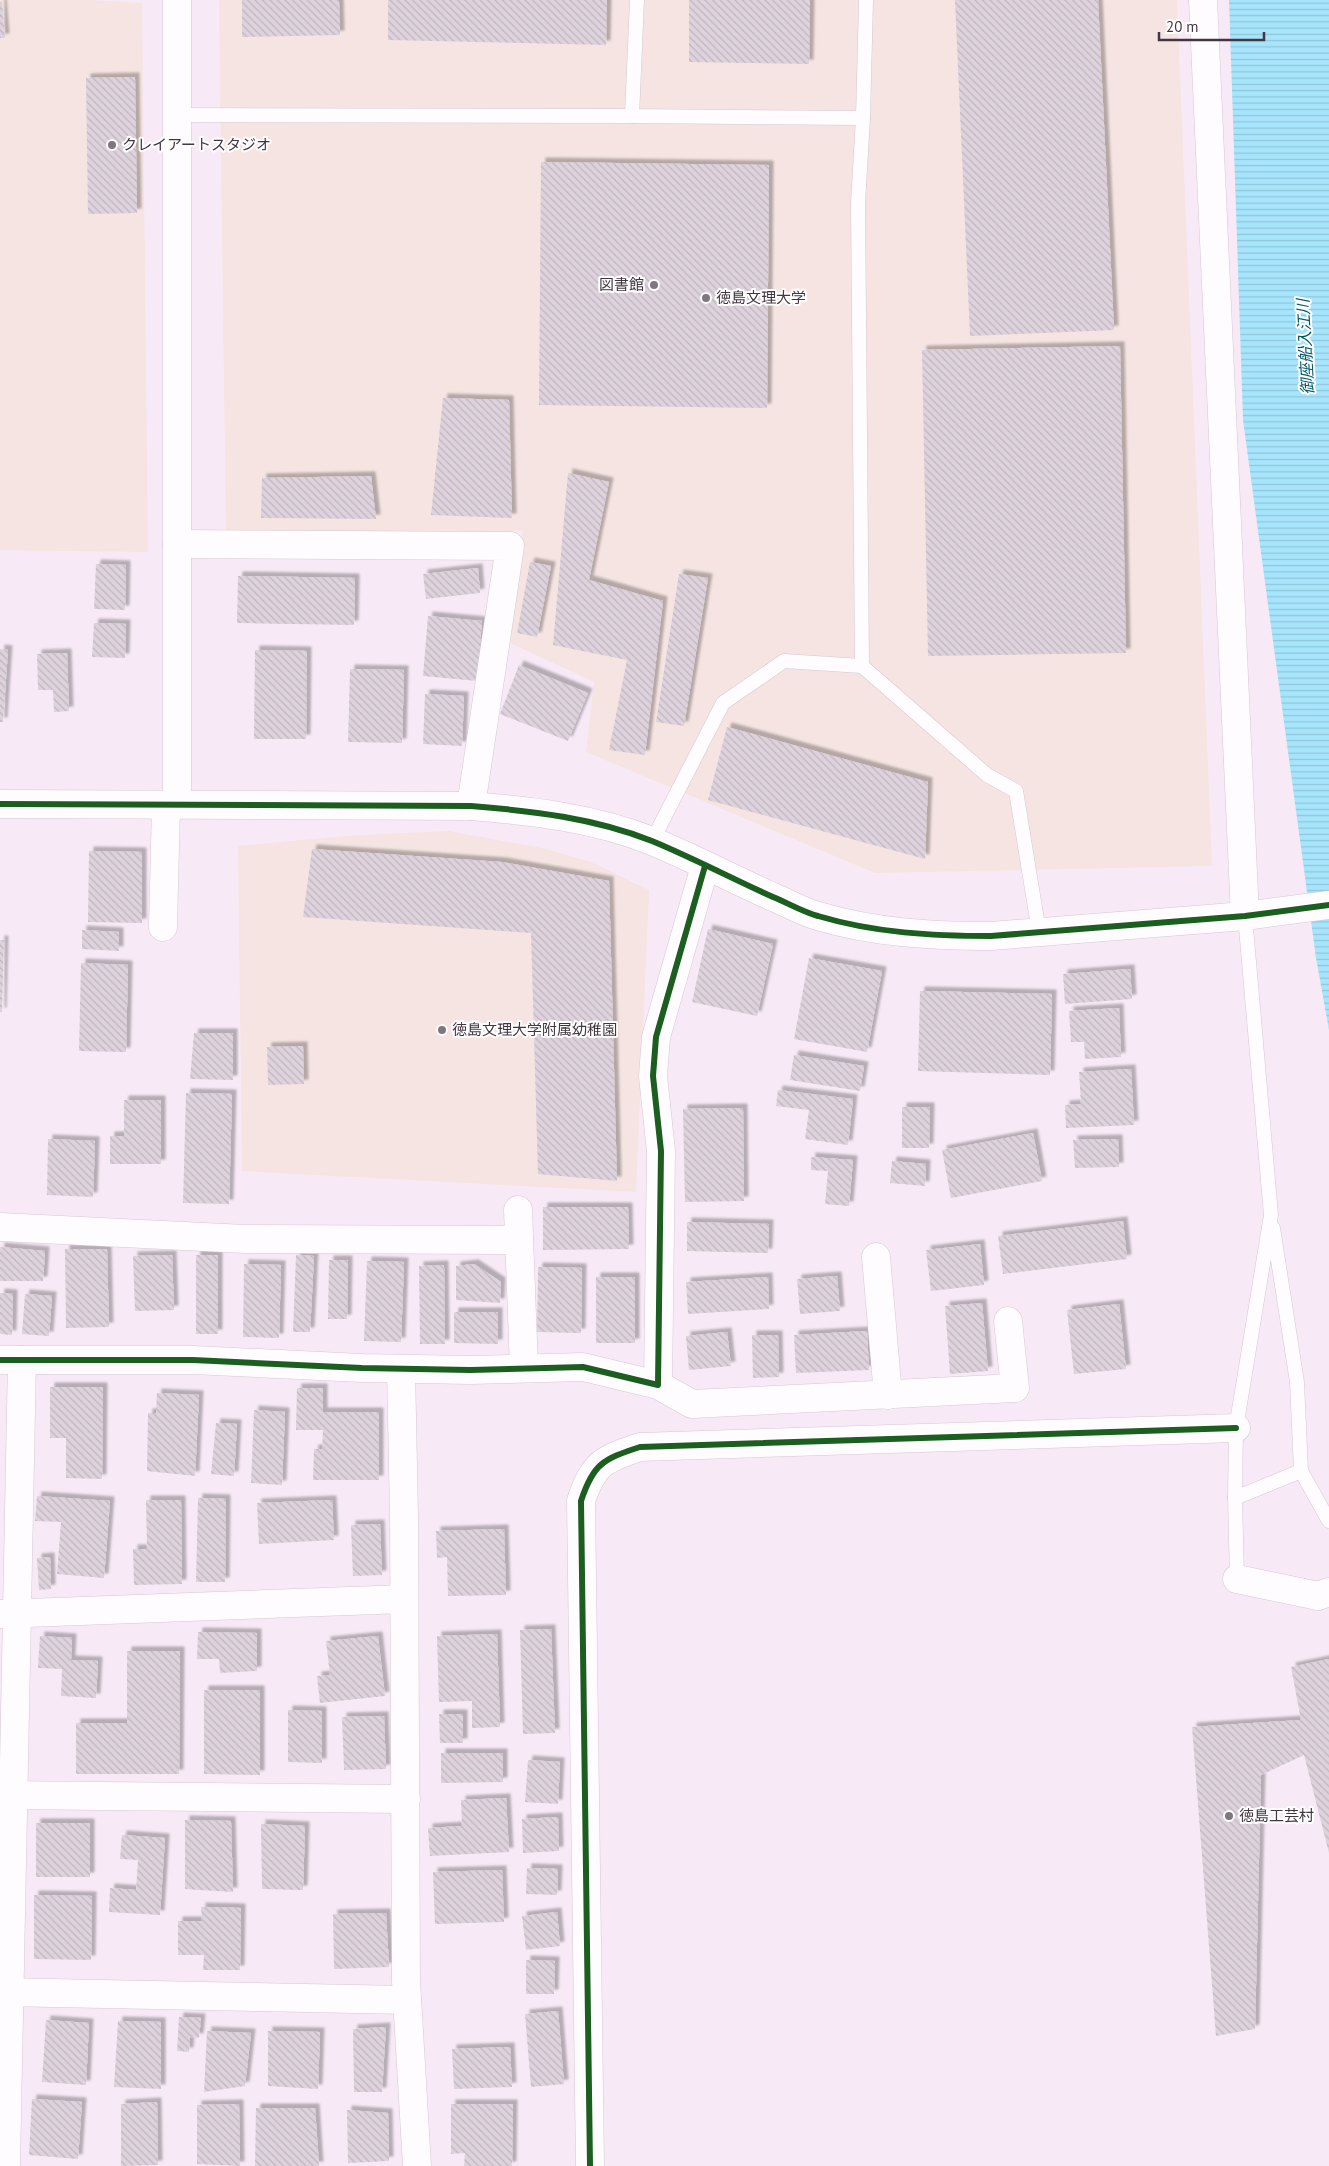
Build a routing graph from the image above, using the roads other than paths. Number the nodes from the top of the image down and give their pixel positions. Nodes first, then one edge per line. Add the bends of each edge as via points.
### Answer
1 (177, 0) edge
2 (637, 0) edge
3 (866, 0) edge
4 (1203, 0) edge
5 (177, 115) junction
6 (632, 116) junction
7 (863, 118) junction
8 (177, 544) junction
9 (862, 666) junction
10 (0, 804) edge
11 (172, 805) junction
12 (471, 806) junction
13 (652, 841) junction
14 (705, 866) junction
15 (1329, 905) edge
16 (1245, 916) junction
17 (163, 927) dead end
18 (1039, 932) junction
19 (518, 1210) dead end
20 (1271, 1215) junction
21 (0, 1227) edge
22 (519, 1240) junction
23 (876, 1257) dead end
24 (1008, 1321) dead end
25 (11, 1360) edge
26 (524, 1368) junction
27 (401, 1369) junction
28 (658, 1385) junction
29 (888, 1395) junction
30 (1236, 1428) junction
31 (1301, 1471) junction
32 (1235, 1498) junction
33 (1329, 1520) edge
34 (1237, 1579) joint
35 (1329, 1592) edge
36 (404, 1600) junction
37 (9, 1614) edge
38 (7, 1795) edge
39 (406, 1799) junction
40 (4, 1992) edge
41 (407, 2000) junction
42 (6, 2166) edge
43 (417, 2166) edge
44 (590, 2166) edge

1 - 5 street
2 - 6 lane
3 - 7 lane
4 - 16 street
5 - 6 lane
5 - 8 street
6 - 7 lane
7 - 9 lane via 858,203
8 - 11 street
8 - 12 street via 510,546
9 - 13 lane via 784,661 722,702
9 - 18 lane via 987,775 1016,791
10 - 11 street
11 - 12 street
11 - 17 street
12 - 13 street via 566,816
13 - 14 street
14 - 18 street via 816,916 853,926 953,936
14 - 28 street via 656,1037 653,1076 661,1151
15 - 16 street
16 - 18 street
16 - 20 lane
19 - 22 street
20 - 30 lane
20 - 31 lane via 1297,1382
21 - 22 street via 246,1239
22 - 26 street
23 - 29 street
24 - 29 street via 1015,1388
25 - 27 street via 193,1360
25 - 37 street
26 - 27 street
26 - 28 street via 583,1367
27 - 36 street
28 - 29 street via 692,1404
30 - 32 lane
30 - 44 street via 640,1447 610,1456 594,1472 581,1501
31 - 32 lane
31 - 33 lane
32 - 34 lane
34 - 35 street via 1318,1596
36 - 37 street
36 - 39 street
37 - 38 street
38 - 39 street
38 - 40 street
39 - 41 street
40 - 41 street
40 - 42 street
41 - 43 street

